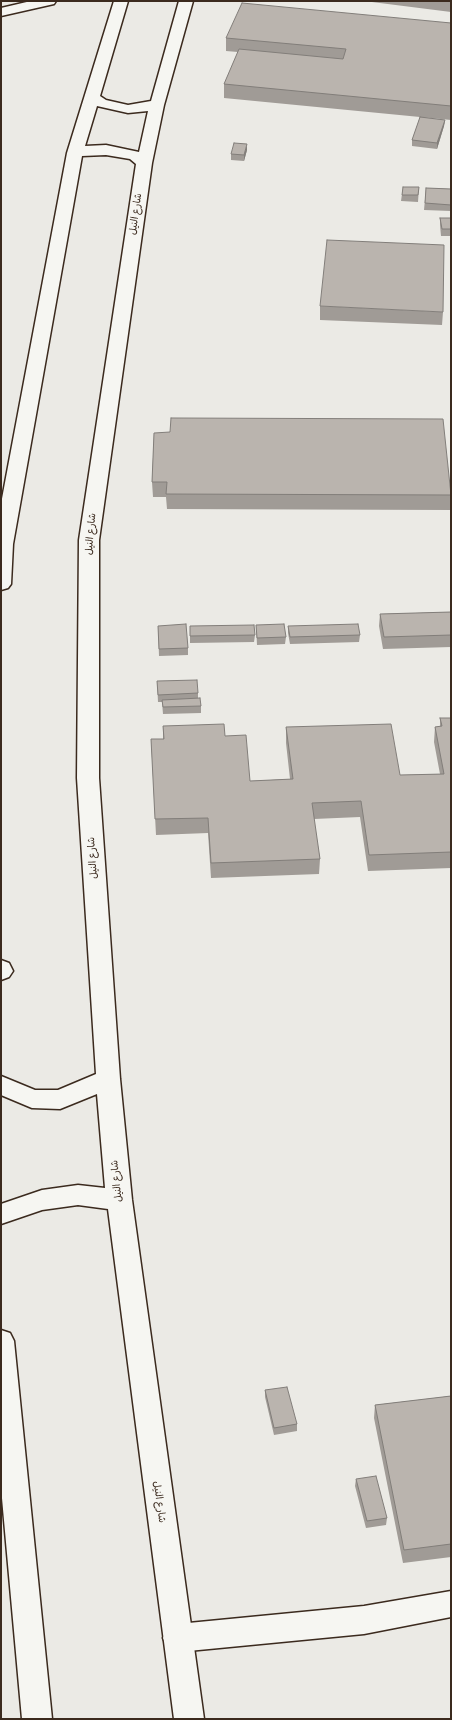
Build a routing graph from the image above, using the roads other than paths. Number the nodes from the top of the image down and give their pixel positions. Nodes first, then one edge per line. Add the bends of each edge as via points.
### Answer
1 (48, 1) edge
2 (121, 1) edge
3 (186, 1) edge
4 (1, 12) edge
5 (92, 98) junction
6 (157, 105) junction
7 (75, 153) junction
8 (144, 163) junction
9 (1, 584) edge
10 (108, 1079) junction
11 (1, 1085) edge
12 (119, 1200) junction
13 (1, 1214) edge
14 (1, 1342) edge
15 (451, 1604) edge
16 (178, 1638) junction
17 (37, 1719) edge
18 (189, 1719) edge

1 - 4 main road
2 - 5 main road
3 - 6 main road, شارع النيل
5 - 6 main road via 113,107 128,109
5 - 7 main road
6 - 8 main road, شارع النيل
7 - 8 main road via 90,150 114,151 135,156
7 - 9 main road via 3,544
8 - 10 main road, شارع النيل via 89,540 88,778
10 - 11 main road via 60,1100 32,1099
10 - 12 main road, شارع النيل
12 - 13 main road via 78,1195 42,1200
12 - 16 main road, شارع النيل
14 - 17 main road
15 - 16 main road via 364,1620
16 - 18 main road, شارع النيل

